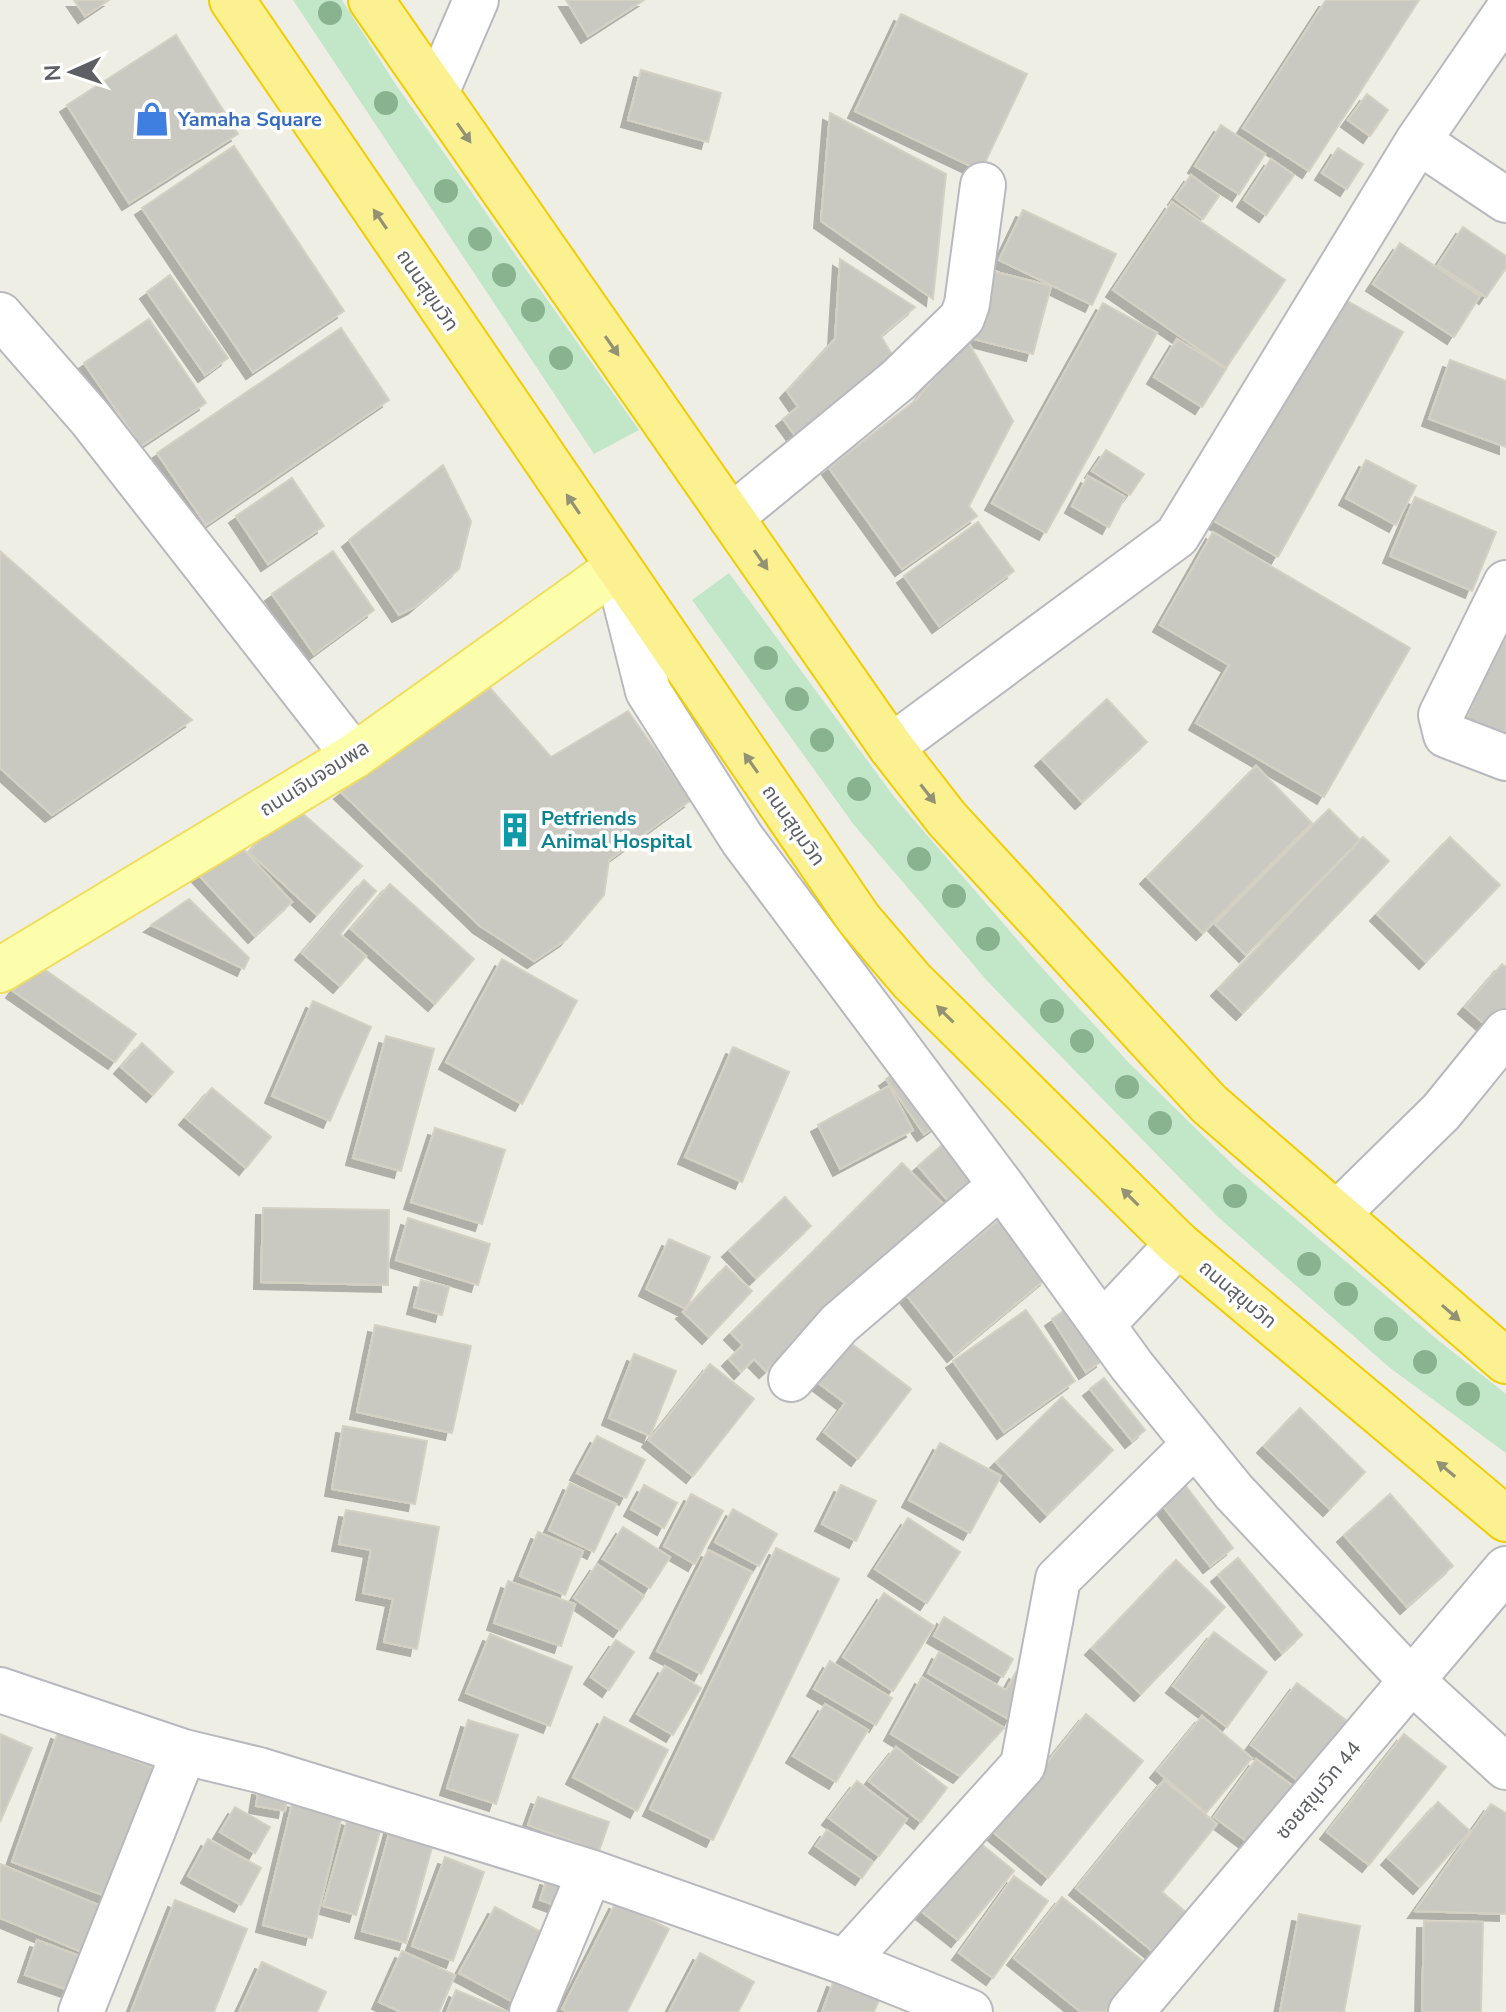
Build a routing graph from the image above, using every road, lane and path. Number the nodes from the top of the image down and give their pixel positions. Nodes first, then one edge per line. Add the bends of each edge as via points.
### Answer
1 (232, 0) edge
2 (371, 0) edge
3 (476, 0) edge
4 (1506, 13) edge
5 (436, 93) junction
6 (1418, 141) junction
7 (983, 185) dead end
8 (1506, 200) edge
9 (0, 315) edge
10 (731, 517) junction
11 (617, 568) junction
12 (1506, 583) edge
13 (891, 747) junction
14 (354, 756) junction
15 (1506, 758) edge
16 (859, 919) junction
17 (822, 944) junction
18 (0, 970) edge
19 (1506, 1032) edge
20 (1001, 1185) junction
21 (1337, 1214) junction
22 (1178, 1244) junction
23 (1102, 1325) junction
24 (1506, 1361) edge
25 (791, 1379) dead end
26 (1195, 1444) junction
27 (1506, 1519) edge
28 (1506, 1569) edge
29 (1410, 1679) junction
30 (0, 1690) edge
31 (184, 1752) junction
32 (1506, 1767) edge
33 (590, 1872) junction
34 (845, 1962) junction
35 (81, 2012) edge
36 (532, 2012) edge
37 (970, 2012) edge
38 (1131, 2012) edge

11 -> 1 highway, ถนนสุขุมวิท
2 - 5 highway
3 - 5 street
4 - 6 street
5 -> 10 highway
6 - 8 street
6 - 13 street via 1177,536
7 - 10 street via 962,318 897,381
9 - 14 street via 90,418
10 -> 13 highway
11 - 14 main road, ถนนเจิมจอมพล
16 -> 11 highway, ถนนสุขุมวิท
11 - 17 street via 648,691 742,839
12 - 15 street via 1441,715 1446,735
13 -> 21 highway via 947,819 1209,1104
14 - 18 main road, ถนนเจิมจอมพล
16 - 17 street
22 -> 16 highway, ถนนสุขุมวิท via 912,981
17 - 20 street
19 - 21 street via 1441,1112
20 - 23 street
20 - 25 street via 839,1324
21 -> 24 highway
22 - 23 street
27 -> 22 highway, ถนนสุขุมวิท
23 - 26 street
26 - 29 street
26 - 34 street via 1058,1579 1023,1765
28 - 29 street, ซอยสุขุมวิท 44
29 - 32 street
29 - 38 street, ซอยสุขุมวิท 44
30 - 31 street
31 - 33 street
31 - 35 street
33 - 34 street
33 - 36 street
34 - 37 street

